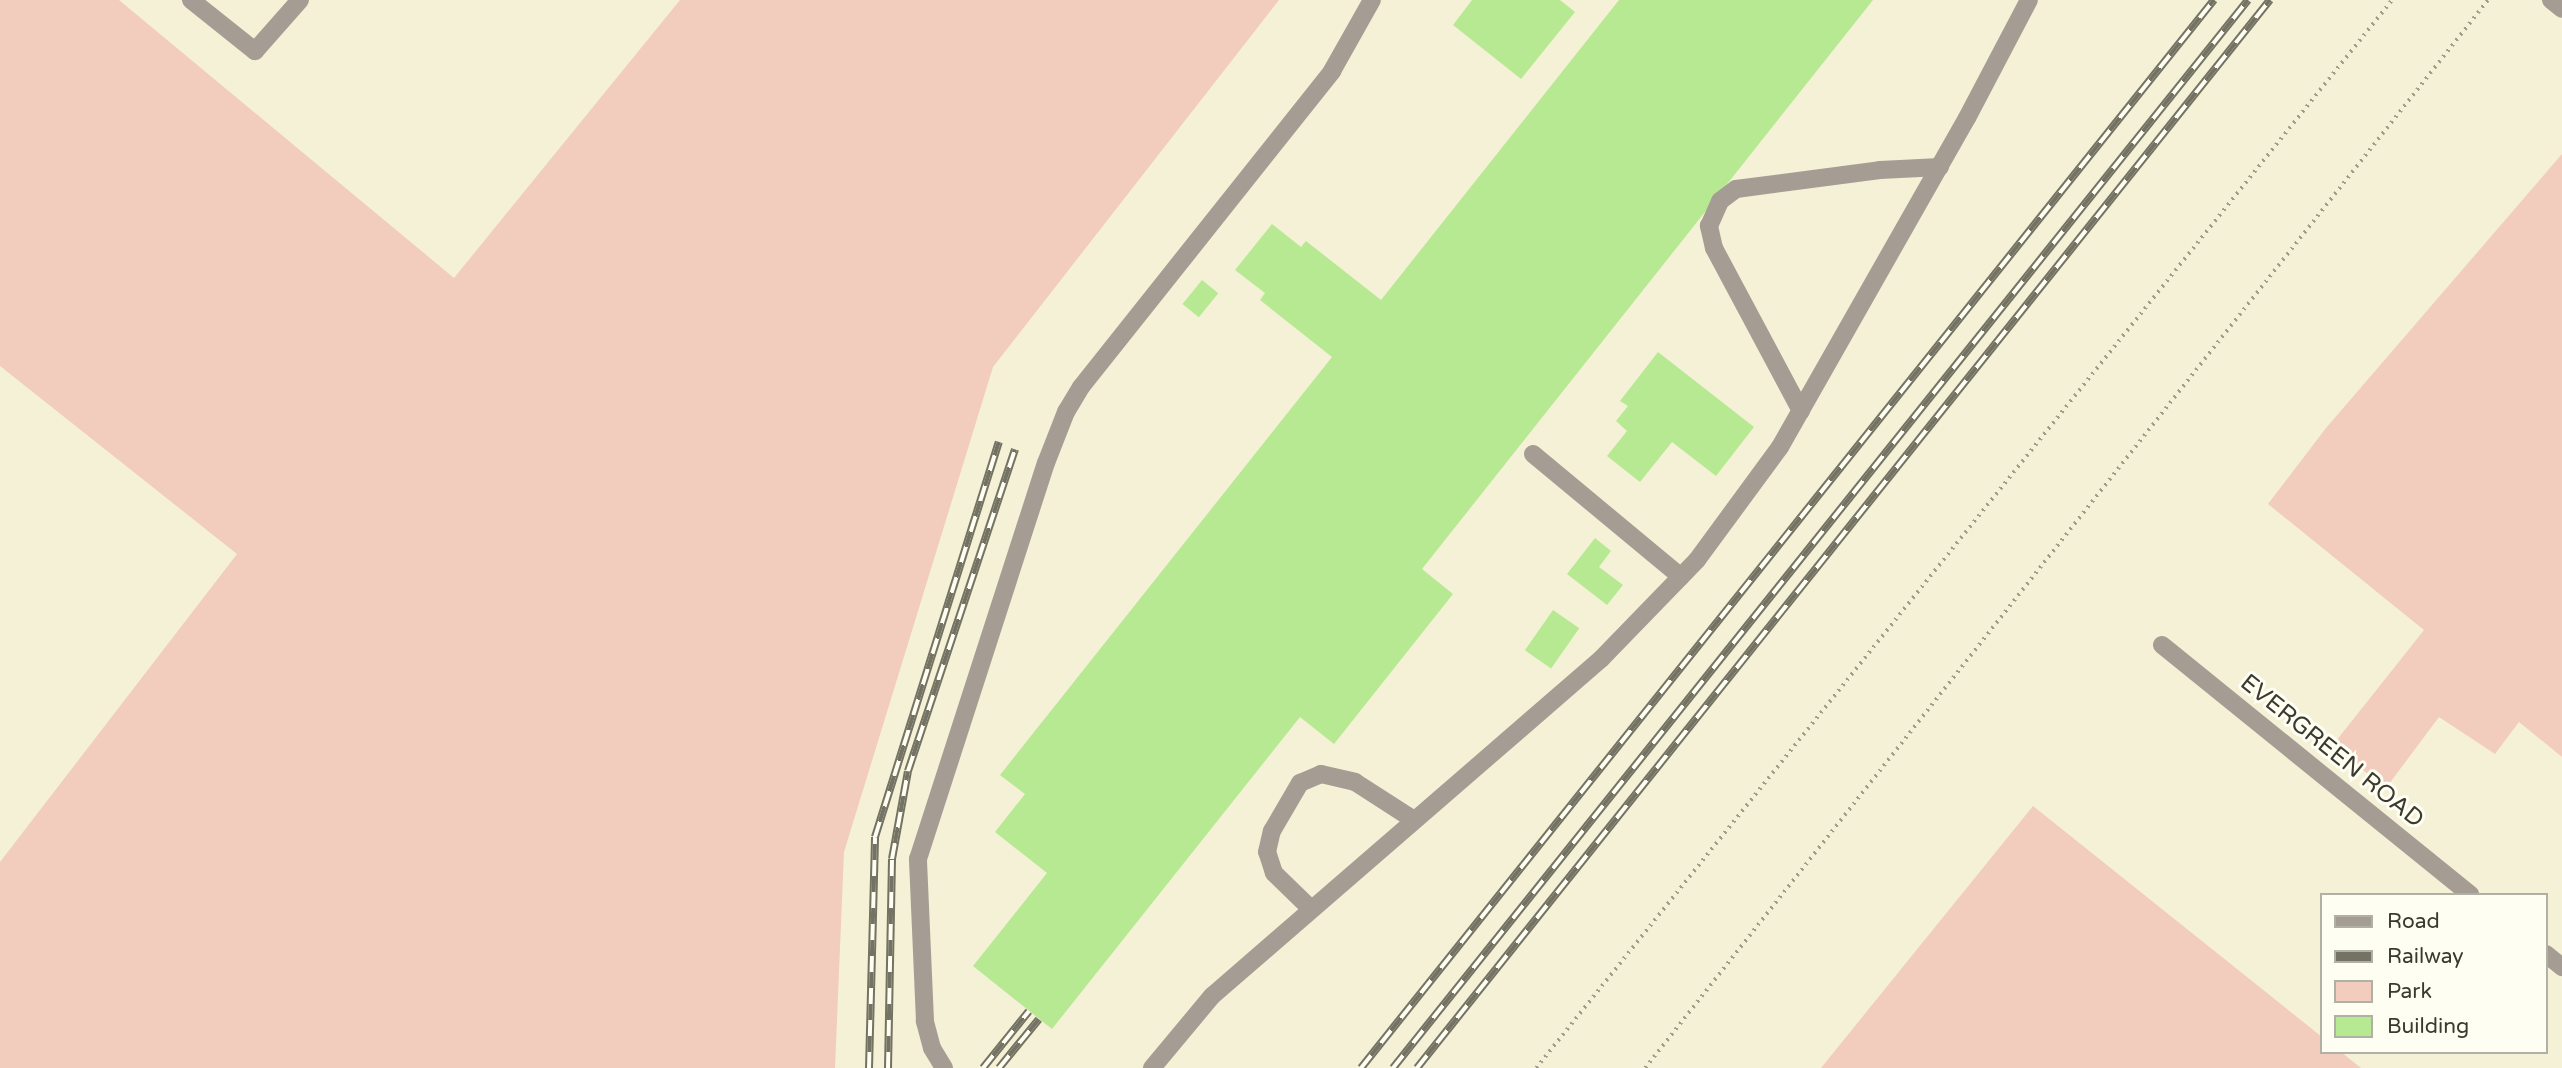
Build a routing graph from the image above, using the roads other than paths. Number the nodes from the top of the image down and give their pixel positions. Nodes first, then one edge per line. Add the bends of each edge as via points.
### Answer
1 (191, 0) edge
2 (300, 0) edge
3 (1372, 0) edge
4 (2029, 0) edge
5 (2551, 0) edge
6 (2562, 9) edge
7 (1940, 167) junction
8 (1801, 411) junction
9 (1533, 454) dead end
10 (1681, 577) junction
11 (2162, 645) dead end
12 (1414, 820) junction
13 (2470, 893) edge
14 (1311, 909) junction
15 (2548, 956) edge
16 (2562, 967) edge
17 (944, 1068) edge
18 (1152, 1068) edge

1 - 2 street via 256,51
3 - 17 street via 1332,71 1081,387 1066,412 918,859 925,1021 932,1048
4 - 7 street
5 - 6 street
7 - 8 street
7 - 8 street via 1736,189 1720,201 1709,226 1714,248
8 - 10 street via 1780,447
9 - 10 street
10 - 12 street via 1601,659
11 - 13 street, EVERGREEN ROAD
12 - 14 street
12 - 14 street via 1355,782 1321,774 1300,783 1272,831 1267,852 1274,873
14 - 18 street via 1212,996
15 - 16 street

